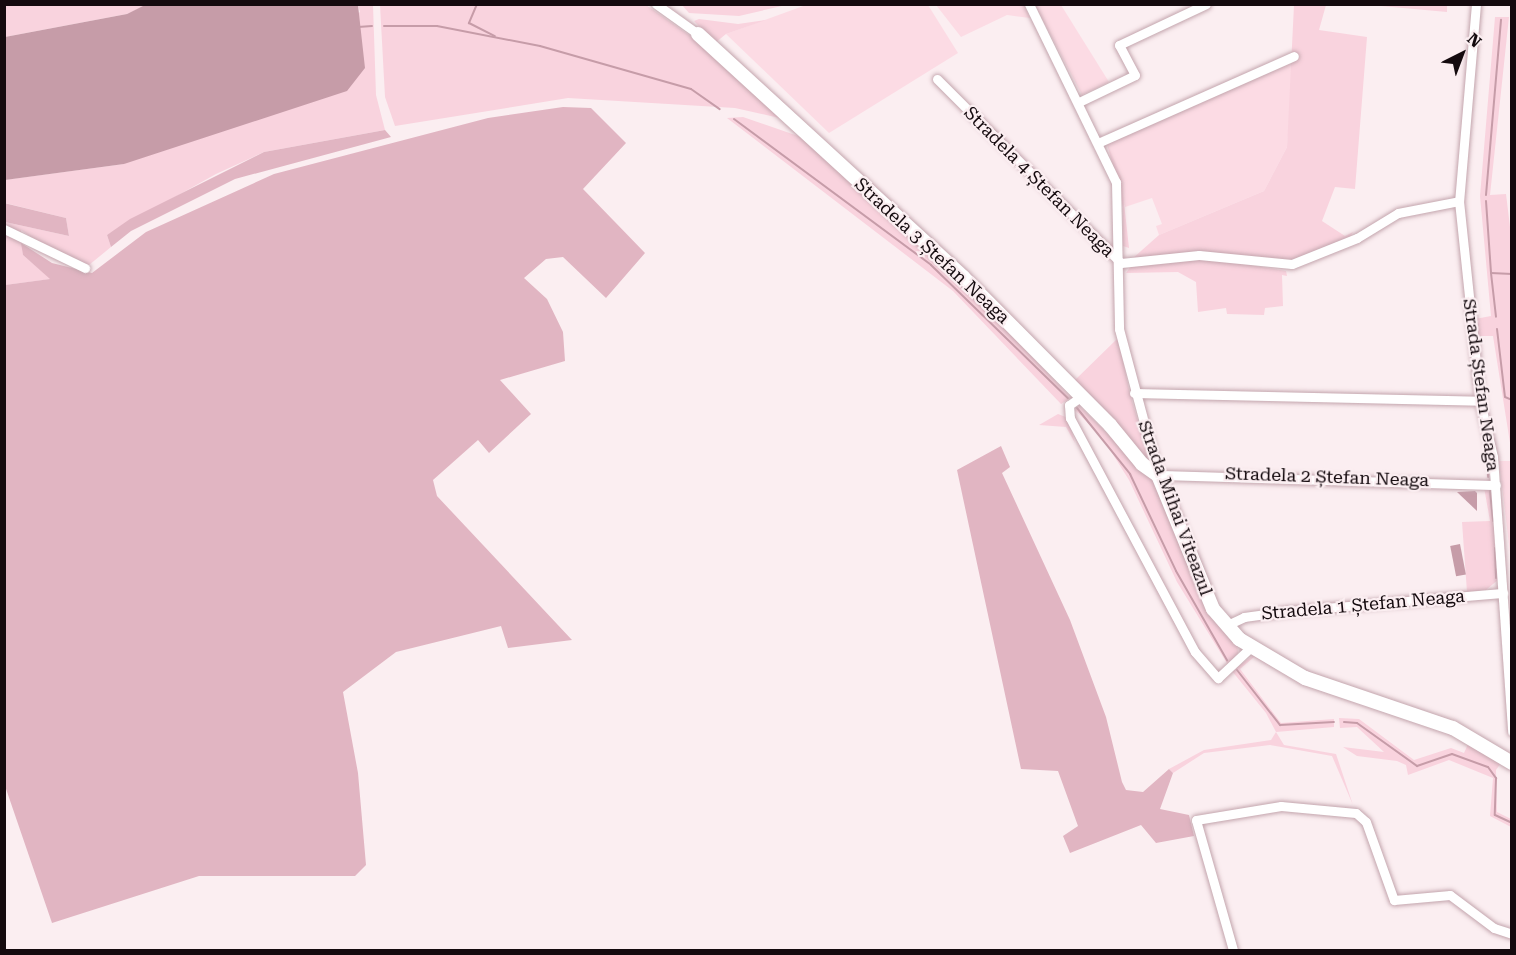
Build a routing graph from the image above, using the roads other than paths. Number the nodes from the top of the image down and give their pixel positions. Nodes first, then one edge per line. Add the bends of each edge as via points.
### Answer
1 (656, 4) edge
2 (1029, 4) edge
3 (1206, 4) edge
4 (1476, 4) edge
5 (698, 34) joint
6 (1294, 56) dead end
7 (937, 79) dead end
8 (1079, 102) junction
9 (1100, 142) junction
10 (1459, 201) junction
11 (4, 229) edge
12 (1121, 264) junction
13 (85, 268) dead end
14 (1134, 393) junction
15 (1082, 396) junction
16 (1480, 401) junction
17 (1158, 475) junction
18 (1496, 485) junction
19 (1503, 593) junction
20 (1225, 626) junction
21 (1251, 647) junction
22 (1512, 731) edge
23 (1512, 763) edge
24 (1512, 934) edge
25 (1233, 951) edge

1 - 5 street
2 - 8 street, Strada Mihai Viteazul
3 - 8 street via 1119,45 1135,75
4 - 10 street, Strada Ștefan Neaga
5 - 15 street, Stradela 3 Ștefan Neaga via 963,276
6 - 9 street
7 - 12 street, Stradela 4 Ștefan Neaga
8 - 9 street, Strada Mihai Viteazul
9 - 12 street, Strada Mihai Viteazul via 1117,188
10 - 12 street, Stradela 4 Ștefan Neaga via 1398,213 1358,238 1292,264 1199,255
10 - 16 street, Strada Ștefan Neaga
11 - 13 street
12 - 14 street, Strada Mihai Viteazul via 1119,328
14 - 16 street
14 - 17 street, Strada Mihai Viteazul
15 - 17 street, Stradela 3 Ștefan Neaga via 1142,464
15 - 21 street via 1069,405 1070,418 1195,652 1218,678
16 - 18 street, Strada Ștefan Neaga
17 - 18 street, Stradela 2 Ștefan Neaga
17 - 20 street, Strada Mihai Viteazul via 1205,592
18 - 19 street, Strada Ștefan Neaga
19 - 20 street, Stradela 1 Ștefan Neaga via 1288,611
19 - 22 street, Strada Ștefan Neaga
20 - 21 street, Strada Mihai Viteazul
21 - 23 street, Strada Mihai Viteazul via 1338,692 1453,728
24 - 25 street via 1494,928 1450,895 1394,900 1366,822 1356,813 1281,806 1196,820

